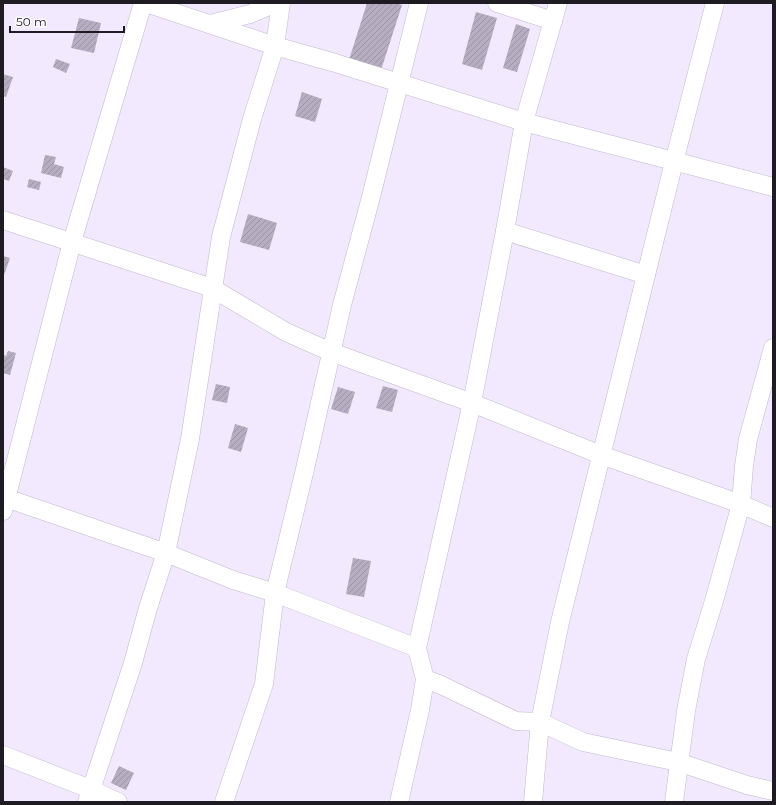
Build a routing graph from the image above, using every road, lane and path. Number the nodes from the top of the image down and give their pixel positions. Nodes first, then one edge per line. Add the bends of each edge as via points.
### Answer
1 (143, 3) edge
2 (146, 3) edge
3 (276, 3) edge
4 (281, 3) edge
5 (419, 3) edge
6 (497, 3) edge
7 (558, 3) edge
8 (715, 3) edge
9 (553, 21) junction
10 (210, 24) junction
11 (275, 46) junction
12 (399, 82) junction
13 (524, 122) junction
14 (674, 162) junction
15 (773, 187) edge
16 (3, 220) edge
17 (505, 231) junction
18 (72, 242) junction
19 (646, 275) junction
20 (212, 288) junction
21 (773, 348) edge
22 (331, 352) junction
23 (472, 403) junction
24 (601, 455) junction
25 (4, 502) edge
26 (742, 504) junction
27 (773, 518) edge
28 (166, 553) junction
29 (275, 593) junction
30 (417, 648) junction
31 (425, 679) junction
32 (540, 722) junction
33 (3, 755) edge
34 (678, 762) junction
35 (773, 791) edge
36 (88, 795) edge
37 (118, 802) edge
38 (224, 802) edge
39 (399, 802) edge
40 (533, 802) edge
41 (674, 802) edge

1 - 18 street
2 - 10 street
3 - 10 street via 250,14
4 - 11 street
5 - 12 street
6 - 9 street
7 - 9 street
8 - 14 street
9 - 13 street
10 - 11 street
11 - 12 street
11 - 20 street via 252,119 223,230
12 - 13 street
12 - 22 street
13 - 14 street
13 - 17 street
14 - 15 street
14 - 19 street
16 - 18 street
17 - 19 street
17 - 23 street
18 - 20 street
18 - 25 street
19 - 24 street
20 - 22 street via 286,332
20 - 28 street via 190,439
21 - 26 street via 748,439
22 - 23 street
22 - 29 street via 306,469
23 - 24 street
23 - 30 street
24 - 26 street
24 - 32 street via 560,622
25 - 28 street
26 - 27 street
26 - 34 street via 696,659
28 - 29 street via 233,580
28 - 36 street via 133,663
29 - 30 street
29 - 38 street via 264,684
30 - 31 street
31 - 32 street via 516,720
31 - 39 street
32 - 34 street via 583,742
32 - 40 street
33 - 36 street
34 - 35 street
34 - 41 street
36 - 37 street

